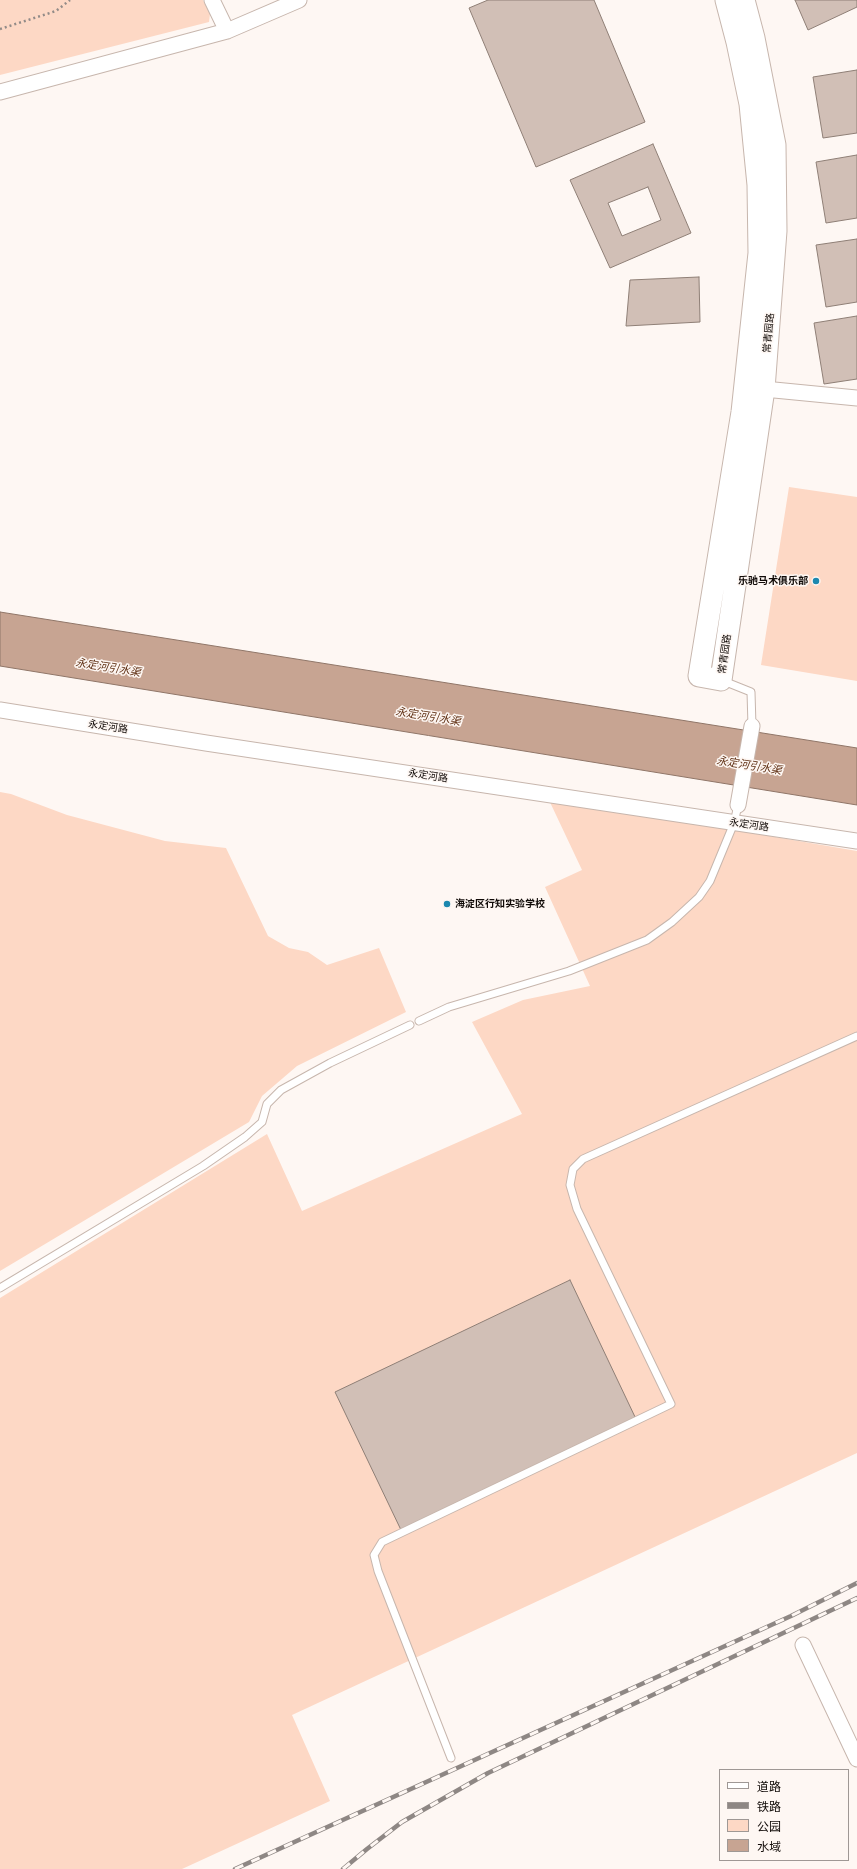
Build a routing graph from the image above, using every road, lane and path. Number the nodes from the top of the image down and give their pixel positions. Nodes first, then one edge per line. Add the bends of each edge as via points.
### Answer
1 (70, 0) edge
2 (212, 0) edge
3 (299, 0) edge
4 (726, 0) edge
5 (744, 0) edge
6 (0, 29) edge
7 (227, 31) junction
8 (0, 92) edge
9 (764, 389) junction
10 (857, 398) edge
11 (721, 680) junction
12 (0, 710) edge
13 (752, 726) joint
14 (738, 805) joint
15 (734, 823) junction
16 (857, 841) edge
17 (419, 1021) dead end
18 (410, 1025) dead end
19 (857, 1036) edge
20 (0, 1288) edge
21 (803, 1645) dead end
22 (451, 1758) dead end
23 (857, 1759) edge

1 - 6 path via 56,11
2 - 7 street
3 - 7 street
4 - 11 street, 常青园路 via 750,104 758,185 759,253 742,412 700,676
5 - 9 street, 常青园路 via 775,145 776,231
7 - 8 street
9 - 10 street
9 - 11 street, 常青园路
11 - 13 lane via 751,692
12 - 15 street, 永定河路
13 - 14 street
14 - 15 lane
15 - 16 street, 永定河路
15 - 17 lane via 710,881 699,896 672,922 647,940 569,971 449,1007
18 - 20 lane via 330,1063 281,1090 267,1104 262,1122 245,1137 203,1166
19 - 22 lane via 583,1159 573,1169 570,1185 577,1210 671,1404 382,1542 374,1555 378,1571
21 - 23 street

